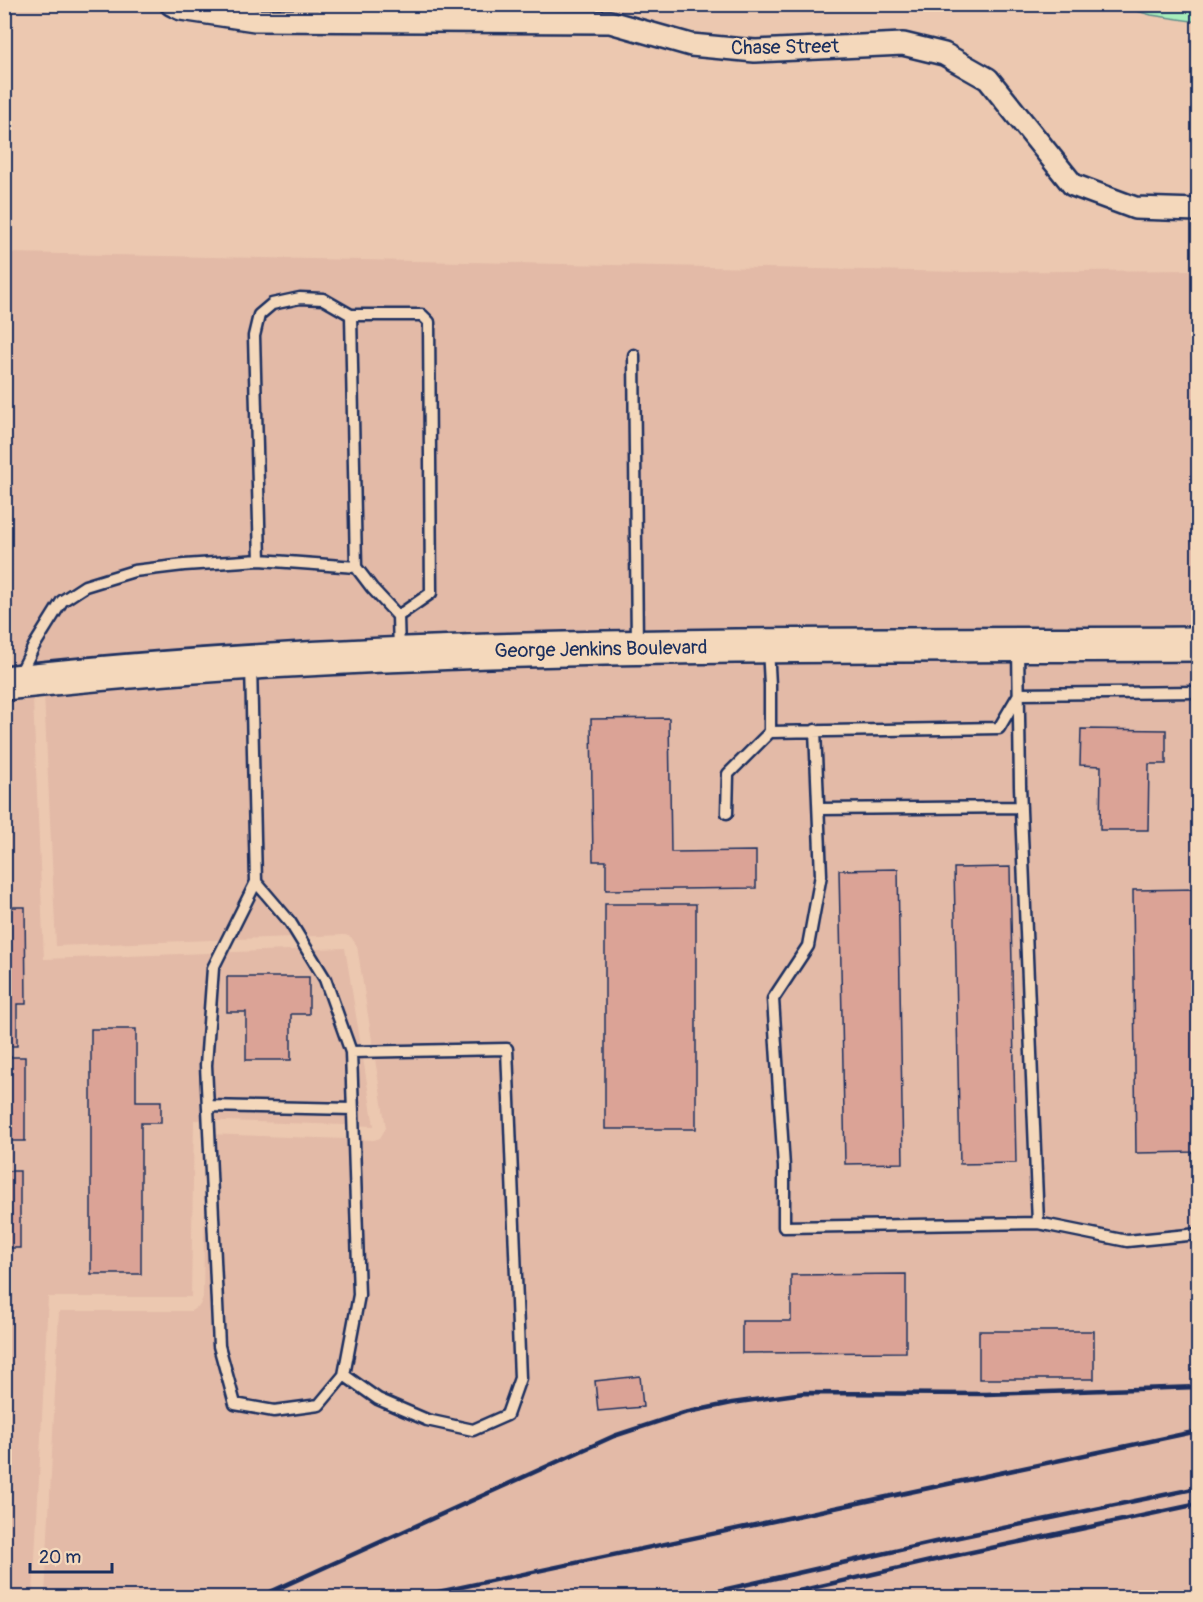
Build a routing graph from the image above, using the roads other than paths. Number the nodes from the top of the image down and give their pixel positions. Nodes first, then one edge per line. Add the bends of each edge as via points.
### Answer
1 (171, 4) edge
2 (1198, 210) edge
3 (351, 315) junction
4 (634, 355) dead end
5 (260, 560) junction
6 (356, 567) junction
7 (398, 616) junction
8 (1198, 644) edge
9 (1018, 645) junction
10 (768, 646) junction
11 (637, 647) junction
12 (399, 654) junction
13 (251, 662) junction
14 (10, 682) edge
15 (1198, 692) edge
16 (1019, 694) junction
17 (815, 730) junction
18 (770, 732) junction
19 (1021, 807) junction
20 (819, 809) junction
21 (727, 813) dead end
22 (256, 882) junction
23 (351, 1052) junction
24 (208, 1106) junction
25 (353, 1109) junction
26 (1038, 1223) junction
27 (1198, 1234) edge
28 (344, 1375) junction

1 - 2 street, Chase Street via 181,9 255,20 610,22 691,45 755,51 903,44 944,54 988,79 1073,185 1135,208
3 - 5 lane via 322,299 300,298 272,304 259,315 254,336
3 - 6 lane
3 - 7 lane via 422,315 429,322 431,593
4 - 11 lane
5 - 6 lane
5 - 14 lane via 134,571 85,586 62,601
6 - 7 lane
7 - 12 lane
8 - 9 main road, George Jenkins Boulevard
9 - 10 main road, George Jenkins Boulevard
9 - 16 lane
10 - 11 main road, George Jenkins Boulevard
10 - 18 lane
11 - 12 main road, George Jenkins Boulevard
12 - 13 main road, George Jenkins Boulevard
13 - 14 main road, George Jenkins Boulevard
13 - 22 lane
15 - 16 lane
16 - 17 lane via 999,728
16 - 19 lane
17 - 18 lane
17 - 20 lane
18 - 21 lane via 728,774
19 - 20 lane
19 - 26 lane
20 - 26 lane via 821,875 808,946 773,999 784,1227
22 - 23 lane via 290,922 325,979
22 - 24 lane via 213,968 206,1065
23 - 25 lane
23 - 28 lane via 507,1049 520,1378 507,1415 473,1430 428,1419 378,1399
24 - 25 lane
24 - 28 lane via 219,1346 235,1404 274,1411 319,1405
25 - 28 lane via 359,1295
26 - 27 lane via 1127,1241

